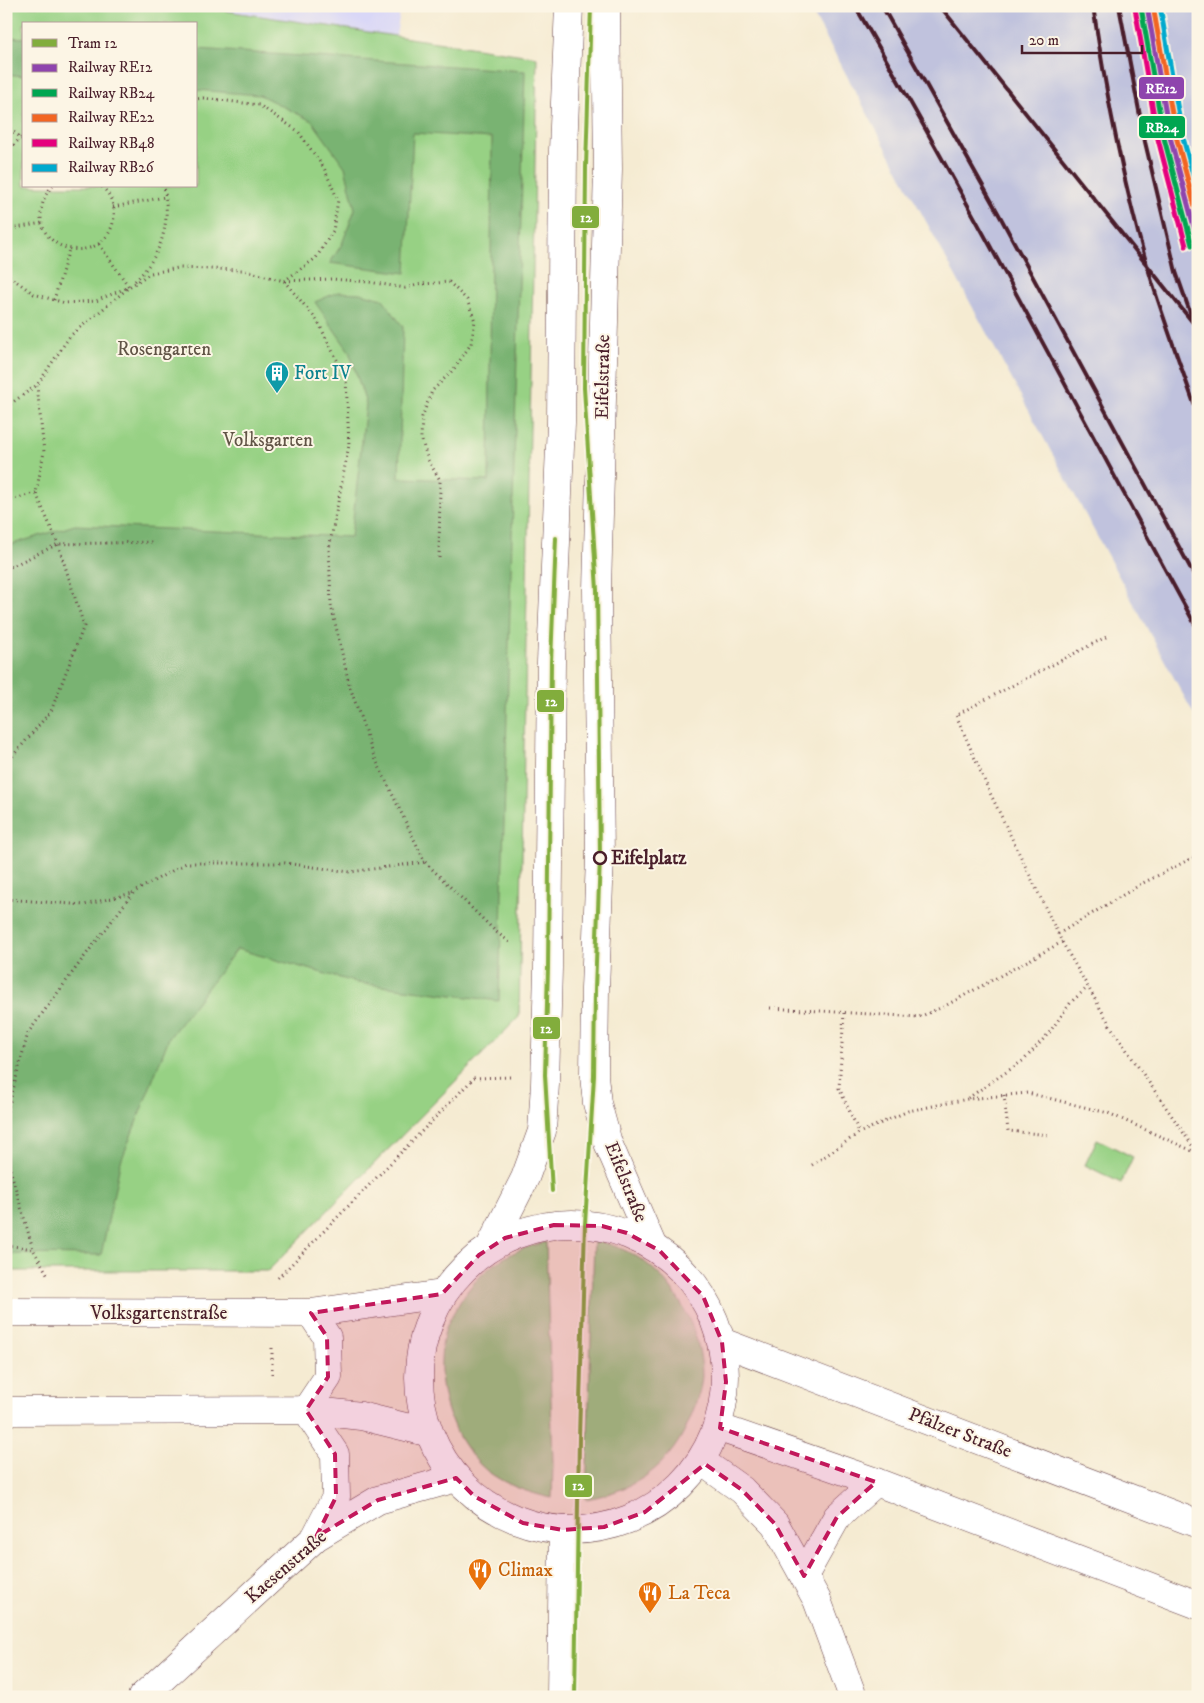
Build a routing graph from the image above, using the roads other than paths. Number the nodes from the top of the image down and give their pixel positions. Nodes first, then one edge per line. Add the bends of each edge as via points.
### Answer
1 (569, 6) edge
2 (606, 6) edge
3 (491, 1245) junction
4 (654, 1247) junction
5 (442, 1294) junction
6 (6, 1312) edge
7 (311, 1313) junction
8 (722, 1342) junction
9 (306, 1410) junction
10 (6, 1411) edge
11 (720, 1428) junction
12 (426, 1432) junction
13 (704, 1463) junction
14 (456, 1478) junction
15 (876, 1482) junction
16 (1198, 1524) edge
17 (563, 1530) junction
18 (316, 1537) junction
19 (804, 1576) junction
20 (1198, 1605) edge
21 (142, 1697) edge
22 (561, 1697) edge
23 (853, 1697) edge

1 - 3 street via 563,150 562,424 551,662 548,968 542,1131 525,1178
2 - 4 street, Eifelstraße via 608,169 597,590 600,858 594,1076 608,1143
3 - 4 street via 536,1228 569,1223 602,1226 628,1233
3 - 5 street via 458,1274
4 - 8 street via 683,1271 703,1296
5 - 7 street, Volksgartenstraße
5 - 12 street via 421,1345 418,1388
6 - 7 street, Volksgartenstraße
7 - 9 street via 327,1336 328,1377
8 - 11 street via 726,1382
8 - 16 street, Pfälzer Straße
9 - 10 street
9 - 12 street via 361,1416
9 - 18 street via 335,1454 336,1497
11 - 13 street
11 - 15 street
12 - 14 street
13 - 17 street via 645,1512 604,1527
13 - 19 street via 742,1490 775,1524
14 - 17 street via 474,1496 523,1523
14 - 18 street, Kaesenstraße via 378,1500
15 - 19 street via 837,1517
15 - 20 street
17 - 22 street
18 - 21 street, Kaesenstraße
19 - 23 street via 817,1600

